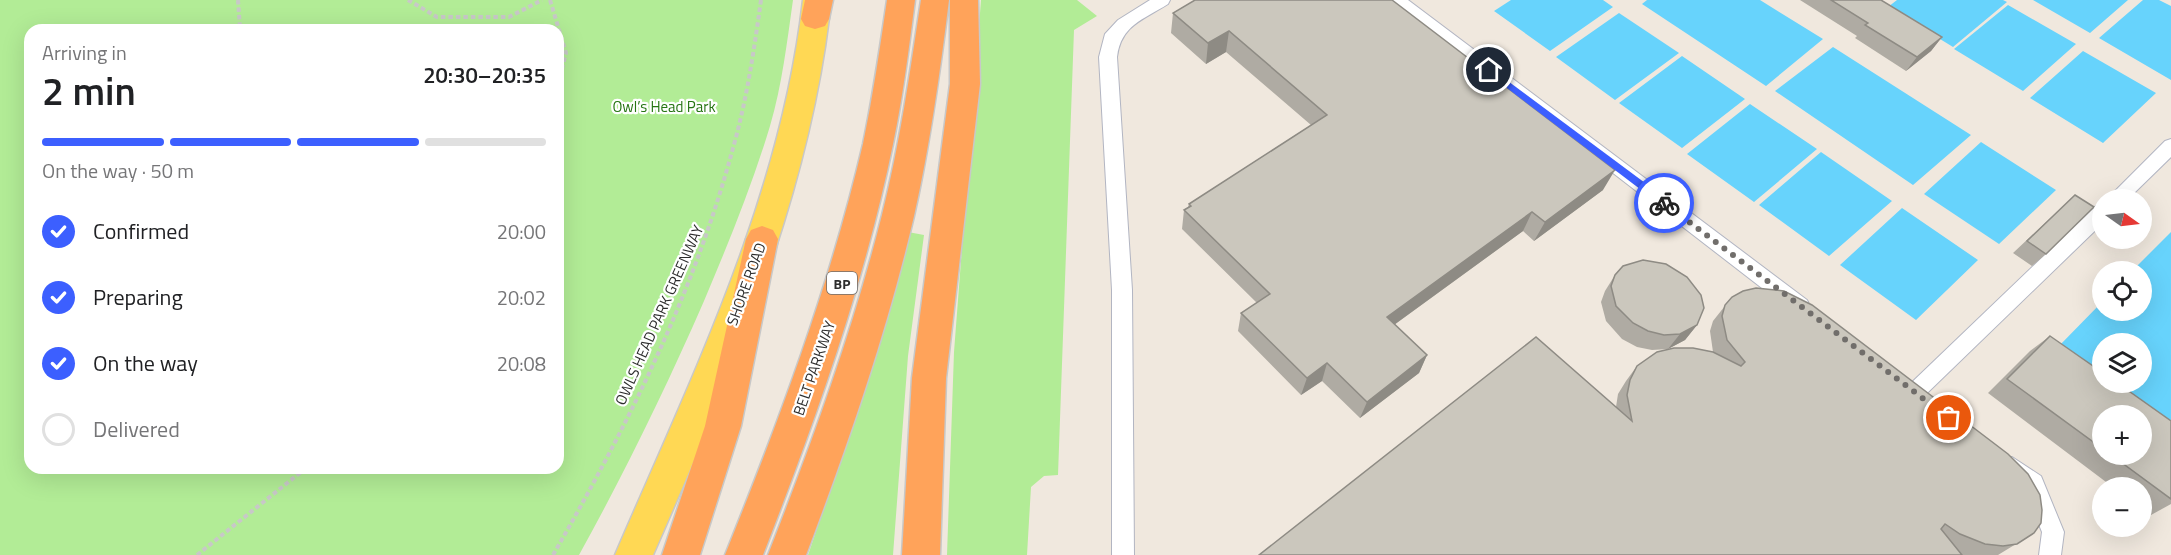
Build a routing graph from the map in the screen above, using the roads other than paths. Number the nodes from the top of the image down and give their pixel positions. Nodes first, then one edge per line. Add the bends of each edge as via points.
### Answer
1 (901, 0) edge
2 (935, 0) edge
3 (964, 0) edge
4 (1162, 0) edge
5 (1397, 0) edge
6 (817, 6) edge
7 (2171, 146) edge
8 (2126, 189) edge
9 (2092, 222) edge
10 (762, 239) junction
11 (1811, 314) edge
12 (1896, 378) edge
13 (1915, 392) junction
14 (1933, 406) edge
15 (1997, 455) edge
16 (634, 555) edge
17 (681, 555) edge
18 (744, 555) edge
19 (787, 555) edge
20 (921, 555) edge
21 (1123, 555) edge
22 (2050, 555) edge

1 - 18 highway, BELT PARKWAY / BP via 885,110 848,261 790,440
2 - 19 highway, BP via 915,133 885,266 838,416
3 - 20 highway via 965,84 929,378
4 - 21 lane via 1124,24 1111,38 1108,57 1122,290
5 - 11 lane
6 - 10 main road, SHORE ROAD via 797,116
7 - 8 lane
9 - 13 lane
10 - 16 main road, SHORE ROAD via 714,370
10 - 17 highway via 723,426
12 - 13 lane
13 - 14 lane
15 - 22 lane via 2033,483 2053,532

